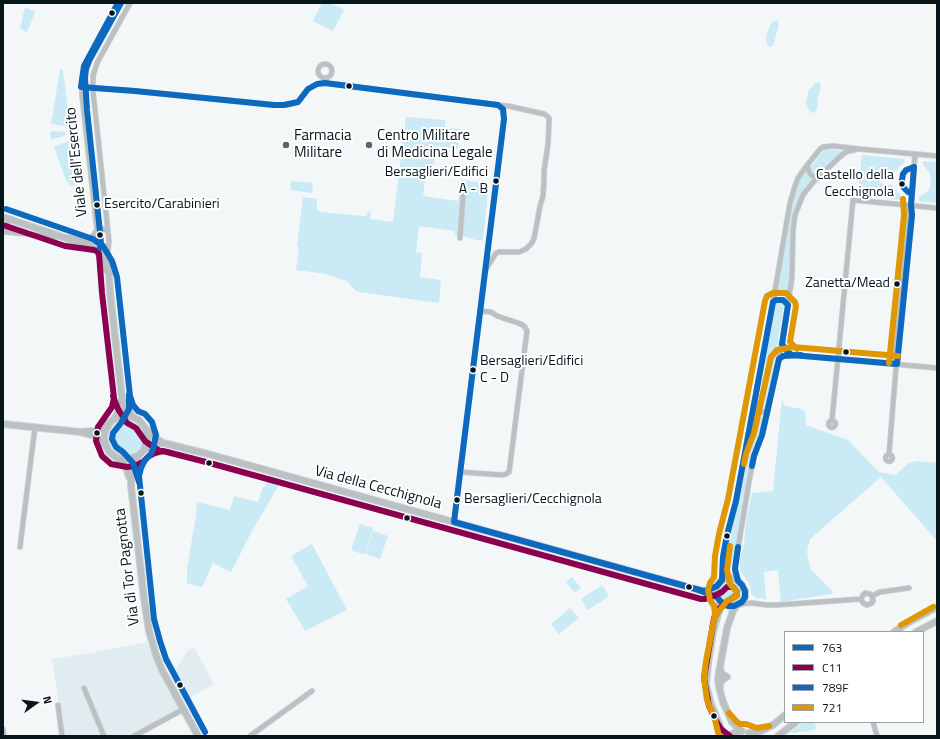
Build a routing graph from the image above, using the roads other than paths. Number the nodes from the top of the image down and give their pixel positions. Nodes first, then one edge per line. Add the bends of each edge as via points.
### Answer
1 (118, 3) edge
2 (130, 3) edge
3 (81, 87) junction
4 (93, 87) junction
5 (498, 105) junction
6 (858, 149) junction
7 (915, 154) junction
8 (937, 156) edge
9 (807, 165) junction
10 (817, 177) junction
11 (463, 196) dead end
12 (911, 205) junction
13 (937, 208) edge
14 (6, 218) edge
15 (97, 230) junction
16 (108, 231) junction
17 (66, 238) junction
18 (460, 238) dead end
19 (90, 241) junction
20 (96, 242) junction
21 (97, 251) junction
22 (107, 252) junction
23 (485, 272) junction
24 (108, 278) junction
25 (773, 302) junction
26 (788, 305) junction
27 (480, 311) junction
28 (782, 344) junction
29 (792, 355) junction
30 (779, 359) junction
31 (837, 359) junction
32 (897, 364) junction
33 (937, 368) edge
34 (756, 393) junction
35 (122, 398) junction
36 (768, 410) junction
37 (133, 417) junction
38 (114, 419) junction
39 (832, 420) dead end
40 (3, 424) edge
41 (108, 425) junction
42 (35, 427) junction
43 (146, 430) junction
44 (80, 432) junction
45 (163, 443) junction
46 (106, 446) junction
47 (142, 453) junction
48 (889, 454) dead end
49 (117, 458) junction
50 (460, 472) junction
51 (131, 486) junction
52 (454, 522) junction
53 (20, 547) dead end
54 (722, 580) junction
55 (738, 580) junction
56 (717, 586) junction
57 (909, 588) dead end
58 (703, 591) junction
59 (745, 592) junction
60 (872, 596) junction
61 (718, 599) junction
62 (861, 599) junction
63 (756, 603) junction
64 (738, 605) junction
65 (937, 607) edge
66 (937, 621) edge
67 (896, 631) edge
68 (918, 631) edge
69 (84, 688) dead end
70 (312, 690) dead end
71 (58, 705) dead end
72 (184, 709) junction
73 (784, 716) edge
74 (795, 723) edge
75 (873, 723) edge
76 (3, 729) edge
77 (741, 731) junction
78 (751, 735) edge
79 (4, 736) edge
80 (62, 736) edge
81 (104, 736) edge
82 (134, 736) edge
83 (198, 736) edge
84 (250, 736) edge
85 (724, 736) edge
86 (729, 736) edge
87 (778, 736) edge
88 (877, 736) edge

1 - 3 street, Viale dell'Esercito via 84,66
2 - 4 street, Viale dell'Esercito via 96,66
3 - 4 street
3 - 15 street, Viale dell'Esercito
4 - 5 street via 279,105 298,102 308,89 325,83
4 - 16 street, Viale dell'Esercito
5 - 23 street via 503,109 504,118
5 - 23 street via 547,116 548,144 543,196 534,238 526,249 519,252 496,253
6 - 7 street
6 - 9 street via 824,147
6 - 10 street via 845,152
7 - 8 street
7 - 12 street
9 - 10 street via 810,174
9 - 25 street via 792,195
10 - 26 street via 803,195 795,218
11 - 18 street
12 - 13 street
12 - 31 street via 853,200
12 - 32 street
14 - 17 street
14 - 17 street via 6,232
15 - 16 street
15 - 19 street
15 - 20 street, Viale dell'Esercito
16 - 22 street, Viale dell'Esercito
17 - 19 street
17 - 21 street
19 - 20 street
20 - 21 street, Viale dell'Esercito
20 - 22 street
21 - 22 street
21 - 24 street via 103,260
22 - 24 street
23 - 27 street
24 - 35 street
25 - 26 street via 783,300
25 - 34 street
26 - 28 street
27 - 50 street
27 - 50 street via 491,312 521,324 527,331 519,396 509,472 503,475
28 - 29 street
28 - 30 street
29 - 30 street
29 - 31 street
30 - 36 street
31 - 32 street
31 - 39 street
32 - 33 street
32 - 48 street
34 - 36 street via 757,411 762,413
34 - 54 street via 725,550
35 - 37 street via 126,409
35 - 38 street via 121,407
36 - 55 street via 753,462 744,507 735,566
37 - 38 street
37 - 43 street, Via della Cecchignola via 141,422
38 - 41 street
40 - 42 street
41 - 44 street via 96,431
41 - 46 street via 104,434
42 - 44 street
42 - 53 street
43 - 45 street, Via della Cecchignola
43 - 47 street via 147,443
44 - 46 street via 98,437
45 - 47 street via 152,445
45 - 52 street, Via della Cecchignola
46 - 49 street via 110,454
47 - 49 street via 127,460
47 - 51 street, Via di Tor Pagnotta via 132,468
49 - 51 street, Via di Tor Pagnotta via 127,469
50 - 52 street
51 - 72 street, Via di Tor Pagnotta via 149,631 159,662
52 - 58 street, Via della Cecchignola
54 - 55 street
54 - 56 street
55 - 59 street
56 - 58 street
56 - 61 street
57 - 60 street via 880,592
58 - 61 street, Via della Cecchignola
59 - 63 street
59 - 64 street via 744,600
60 - 62 street via 865,593
60 - 62 street via 870,604 865,605
61 - 64 street via 728,606
61 - 85 street via 719,611 713,632 706,685
62 - 63 street via 774,605
63 - 64 street
64 - 77 street via 728,622 725,637 728,644 722,652 718,679 723,702 732,722
65 - 67 street
66 - 68 street
69 - 81 street
70 - 84 street
71 - 80 street
72 - 82 street
72 - 83 street, Via di Tor Pagnotta
73 - 78 street via 773,725
74 - 87 street
75 - 88 street
76 - 79 street
77 - 78 street
77 - 86 street

